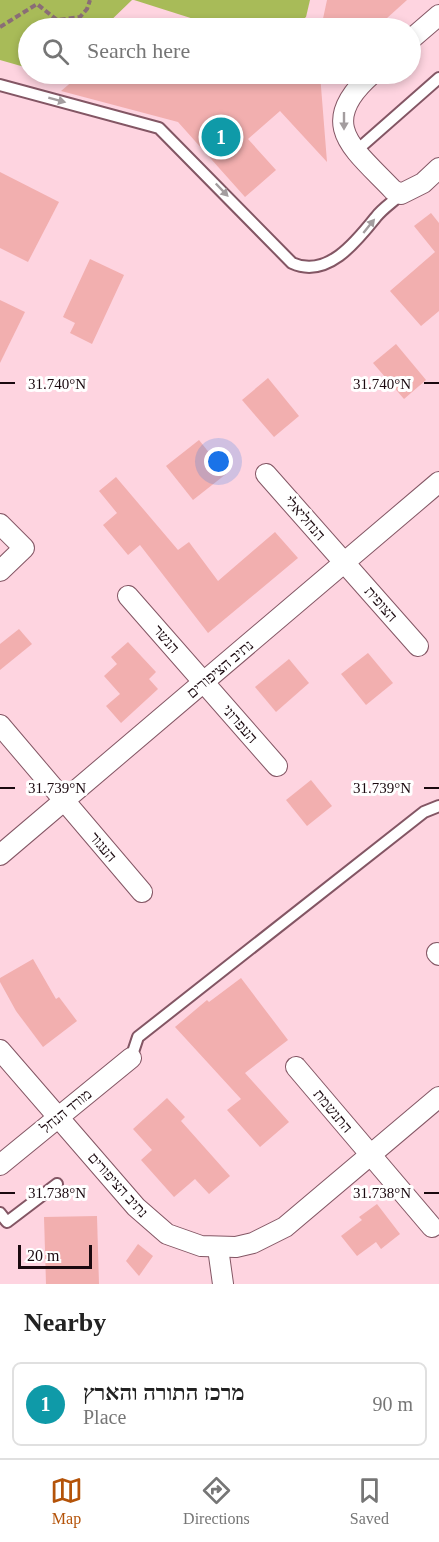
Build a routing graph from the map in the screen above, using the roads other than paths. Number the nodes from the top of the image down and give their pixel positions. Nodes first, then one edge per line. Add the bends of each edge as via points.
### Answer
1 (439, 15) edge
2 (421, 31) edge
3 (439, 78) edge
4 (361, 84) edge
5 (0, 85) edge
6 (356, 152) junction
7 (439, 168) edge
8 (401, 194) junction
9 (266, 474) dead end
10 (439, 482) edge
11 (0, 524) edge
12 (344, 563) junction
13 (0, 571) edge
14 (128, 596) dead end
15 (418, 646) dead end
16 (204, 682) junction
17 (0, 725) edge
18 (277, 766) dead end
19 (64, 801) junction
20 (439, 806) edge
21 (0, 855) edge
22 (142, 892) dead end
23 (0, 1050) edge
24 (131, 1058) joint
25 (296, 1067) dead end
26 (439, 1097) edge
27 (58, 1117) junction
28 (371, 1155) junction
29 (0, 1165) edge
30 (57, 1184) dead end
31 (0, 1213) edge
32 (432, 1227) dead end
33 (219, 1248) junction
34 (223, 1284) edge

1 - 2 street
3 - 6 lane
4 -> 6 street via 346,103 343,117 344,133
5 -> 8 lane via 159,128 292,263 303,268 316,268 332,261
6 - 8 street
7 - 8 street via 423,183
9 - 12 street, הנחליאלי
10 - 12 street, נתיב הציפורים
11 - 13 street via 24,548
12 - 15 street, הצופית
12 - 16 street, נתיב הציפורים
14 - 16 street, הנשר
16 - 18 street, העפרוני
16 - 19 street, נתיב הציפורים
17 - 19 street, העגור
19 - 21 street, נתיב הציפורים
19 - 22 street, העגור
20 - 24 lane via 424,812 138,1037
23 - 27 street, נתיב הציפורים
24 - 27 street, מורד הנחל
25 - 28 street, התנשמת
26 - 28 street, נתיב הציפורים
27 - 29 street, מורד הנחל
27 - 33 street, נתיב הציפורים via 151,1222 184,1242
28 - 32 street, התנשמת
28 - 33 street, נתיב הציפורים via 285,1227 253,1243
30 - 31 lane via 8,1222
33 - 34 street

